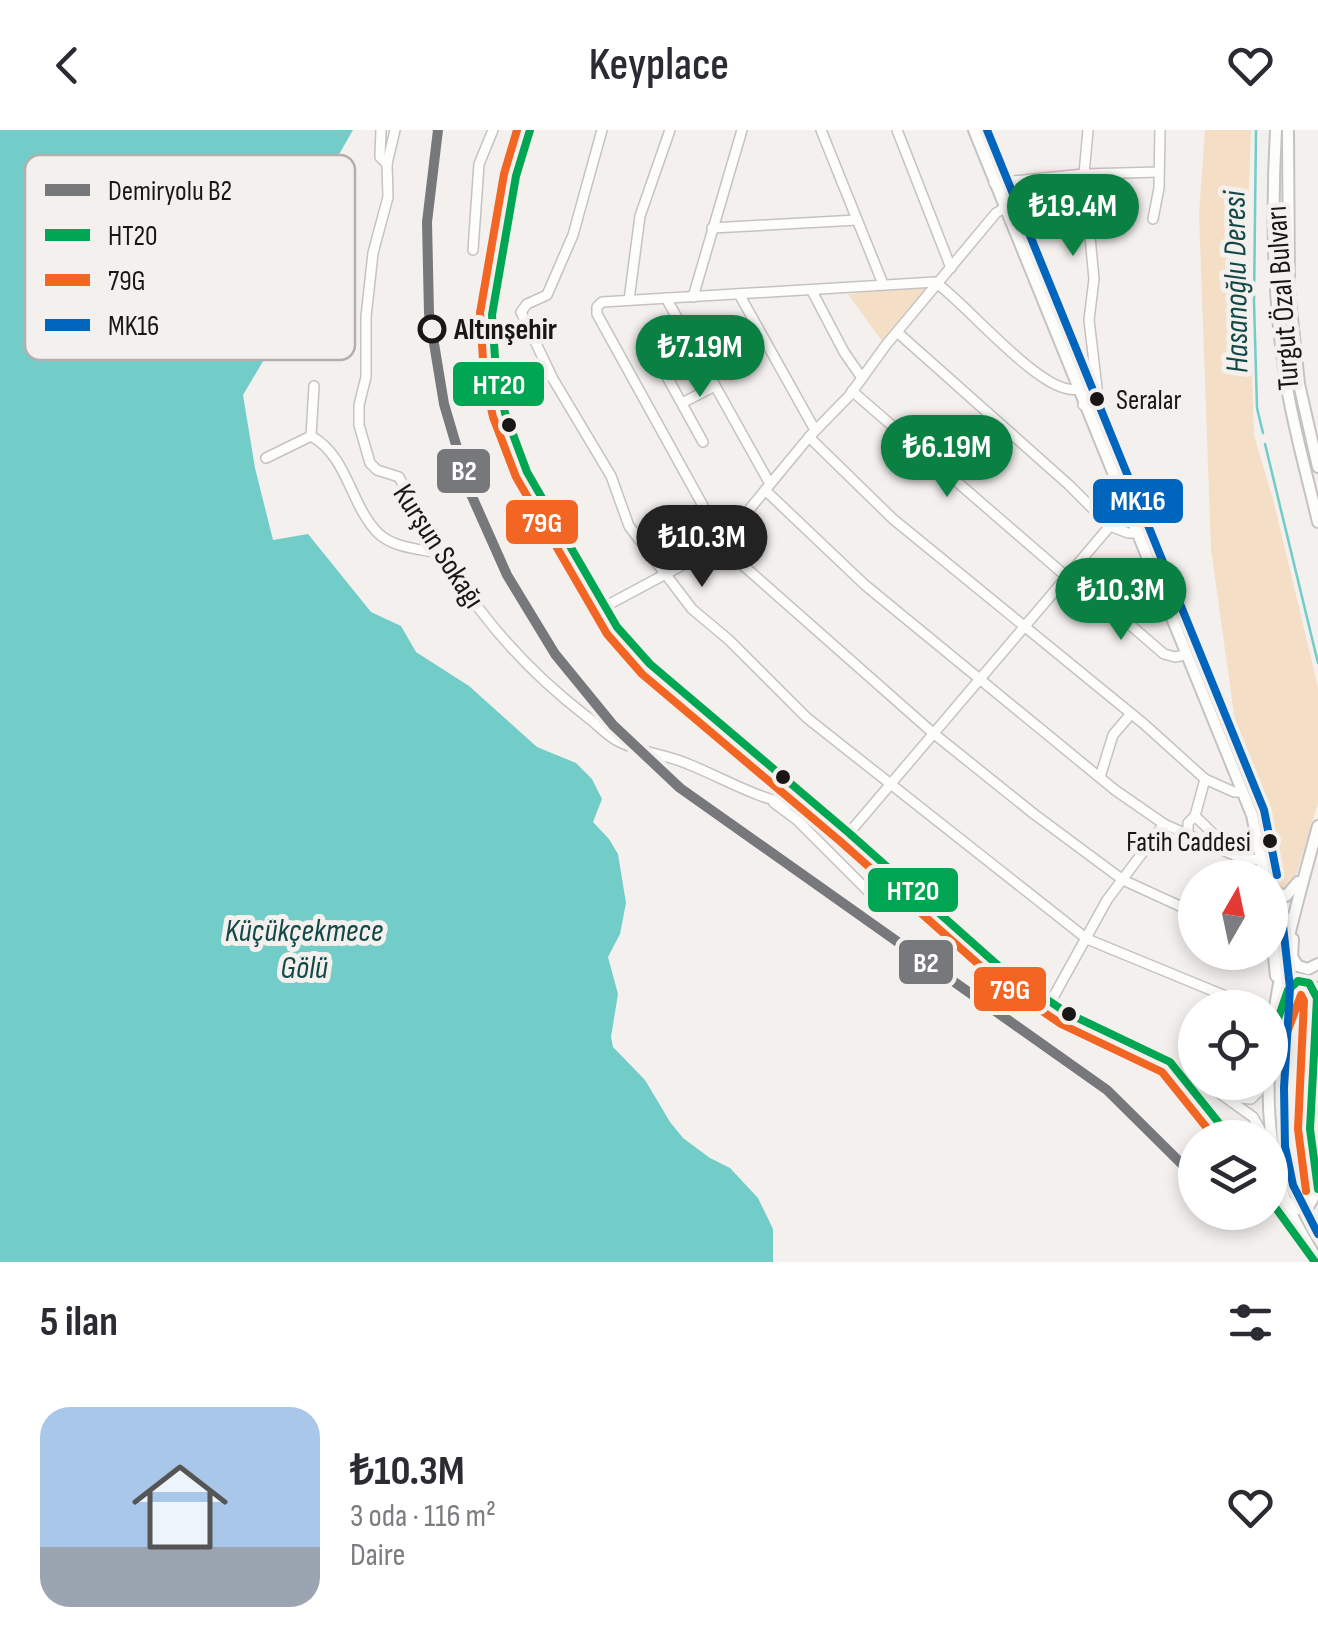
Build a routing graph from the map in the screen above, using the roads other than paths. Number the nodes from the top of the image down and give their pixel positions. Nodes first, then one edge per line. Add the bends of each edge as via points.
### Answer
1 (381, 130) edge
2 (395, 130) edge
3 (493, 130) edge
4 (530, 130) edge
5 (602, 130) edge
6 (670, 130) edge
7 (742, 130) edge
8 (821, 130) edge
9 (897, 130) edge
10 (974, 130) edge
11 (1088, 130) edge
12 (1160, 130) edge
13 (1276, 130) edge
14 (1288, 130) edge
15 (388, 164) junction
16 (1160, 172) junction
17 (1084, 174) junction
18 (994, 183) junction
19 (1004, 208) junction
20 (857, 220) junction
21 (1153, 220) dead end
22 (712, 228) junction
23 (474, 250) dead end
24 (951, 268) junction
25 (938, 283) junction
26 (884, 284) junction
27 (812, 291) junction
28 (739, 294) junction
29 (693, 296) junction
30 (666, 298) junction
31 (629, 300) junction
32 (682, 328) junction
33 (897, 332) junction
34 (657, 344) dead end
35 (697, 354) junction
36 (862, 378) junction
37 (314, 386) dead end
38 (715, 386) junction
39 (1077, 389) junction
40 (852, 391) junction
41 (682, 403) junction
42 (1084, 406) junction
43 (812, 433) junction
44 (311, 436) junction
45 (704, 442) dead end
46 (266, 458) dead end
47 (1318, 467) edge
48 (767, 487) junction
49 (1318, 522) edge
50 (1110, 526) junction
51 (1140, 533) junction
52 (722, 544) junction
53 (439, 554) junction
54 (665, 572) junction
55 (1070, 577) junction
56 (604, 607) junction
57 (1025, 627) junction
58 (1185, 655) junction
59 (982, 678) junction
60 (1130, 714) junction
61 (933, 733) junction
62 (1100, 777) junction
63 (1204, 779) junction
64 (890, 782) junction
65 (1242, 792) junction
66 (810, 800) junction
67 (772, 802) junction
68 (1194, 816) junction
69 (1164, 824) junction
70 (1318, 826) edge
71 (849, 833) junction
72 (1188, 834) junction
73 (1318, 836) edge
74 (1236, 856) junction
75 (1258, 860) edge
76 (1263, 860) edge
77 (1306, 866) junction
78 (1123, 880) junction
79 (868, 891) dead end
80 (1288, 894) edge
81 (1298, 894) junction
82 (1178, 905) edge
83 (1087, 939) junction
84 (1318, 964) edge
85 (1276, 970) edge
86 (1278, 988) joint
87 (1209, 990) edge
88 (1288, 992) edge
89 (1050, 1003) junction
90 (1318, 1042) edge
91 (1170, 1062) junction
92 (1178, 1067) edge
93 (1314, 1067) junction
94 (1231, 1100) edge
95 (1216, 1120) edge
96 (1255, 1120) edge
97 (1313, 1170) junction
98 (1318, 1189) edge
99 (1288, 1201) edge
100 (1288, 1204) edge
101 (1288, 1224) edge
102 (1316, 1262) edge

1 - 15 street, Kurşun Sokağı via 380,157
2 - 15 street, Kurşun Sokağı
3 - 23 street via 478,164
4 - 56 street via 492,314 496,372 527,472
5 - 54 street via 573,235 547,294 521,312 611,476 629,526
6 - 31 street via 640,216
7 - 22 street
8 - 20 street
9 - 24 street
10 - 18 main road
11 - 17 street
12 - 16 street
13 - 49 main road, Turgut Özal Bulvarı via 1280,335
14 - 47 main road, Turgut Özal Bulvarı via 1292,322
15 - 53 street, Kurşun Sokağı via 388,197 373,253 359,425 370,463 399,478
16 - 17 street
16 - 21 street
17 - 18 street
17 - 42 street via 1096,388
18 - 19 main road
19 - 24 street
19 - 39 main road
20 - 22 street
20 - 26 street
22 - 29 street
24 - 25 street
25 - 26 street
25 - 33 street
25 - 39 street via 1020,360 1064,390
26 - 27 street
27 - 28 street
27 - 36 street
28 - 29 street
28 - 43 street
29 - 30 street
30 - 31 street
30 - 32 street
31 - 52 street via 602,302 597,314
32 - 34 street
32 - 35 street
33 - 36 street
33 - 50 street
35 - 38 street
35 - 41 street via 666,375
36 - 40 street
37 - 44 street
38 - 41 street
38 - 48 street
39 - 42 main road
40 - 43 street
40 - 55 street
41 - 45 street
42 - 51 main road
43 - 48 street
43 - 57 street via 893,519
44 - 46 street
44 - 53 street via 327,445 378,533
48 - 52 street
48 - 59 street via 865,585
50 - 51 street
50 - 55 street
51 - 58 main road
52 - 54 street
52 - 61 street
53 - 67 street, Kurşun Sokağı via 502,639 618,741 690,764
54 - 56 street
54 - 64 street via 692,609 773,687
55 - 57 street
55 - 58 street via 1164,654
56 - 66 street via 638,652
57 - 59 street
57 - 60 street
58 - 65 main road
59 - 61 street
59 - 62 street
60 - 62 street via 1113,736
60 - 63 street
61 - 64 street
61 - 78 street
62 - 69 street
63 - 65 street
63 - 68 street
64 - 71 street
64 - 83 street
65 - 76 main road
66 - 67 street, Kurşun Sokağı via 802,807
66 - 71 street
67 - 79 street
68 - 72 street
68 - 74 street
69 - 72 street
69 - 78 street
70 - 77 main road
71 - 89 street via 1002,969
72 - 74 street
73 - 77 main road
74 - 75 street
77 - 80 main road
77 - 81 main road
78 - 82 street
78 - 83 street
81 - 84 main road via 1292,957 1302,968
81 - 86 main road
83 - 87 street
83 - 89 street
85 - 86 main road
88 - 93 main road via 1292,983 1310,983 1317,998
89 - 91 street
90 - 93 main road
91 - 92 street
91 - 95 street
93 - 97 main road
94 - 96 street
97 - 98 main road
97 - 99 main road via 1307,1209 1293,1209
100 - 102 main road
101 - 102 street

